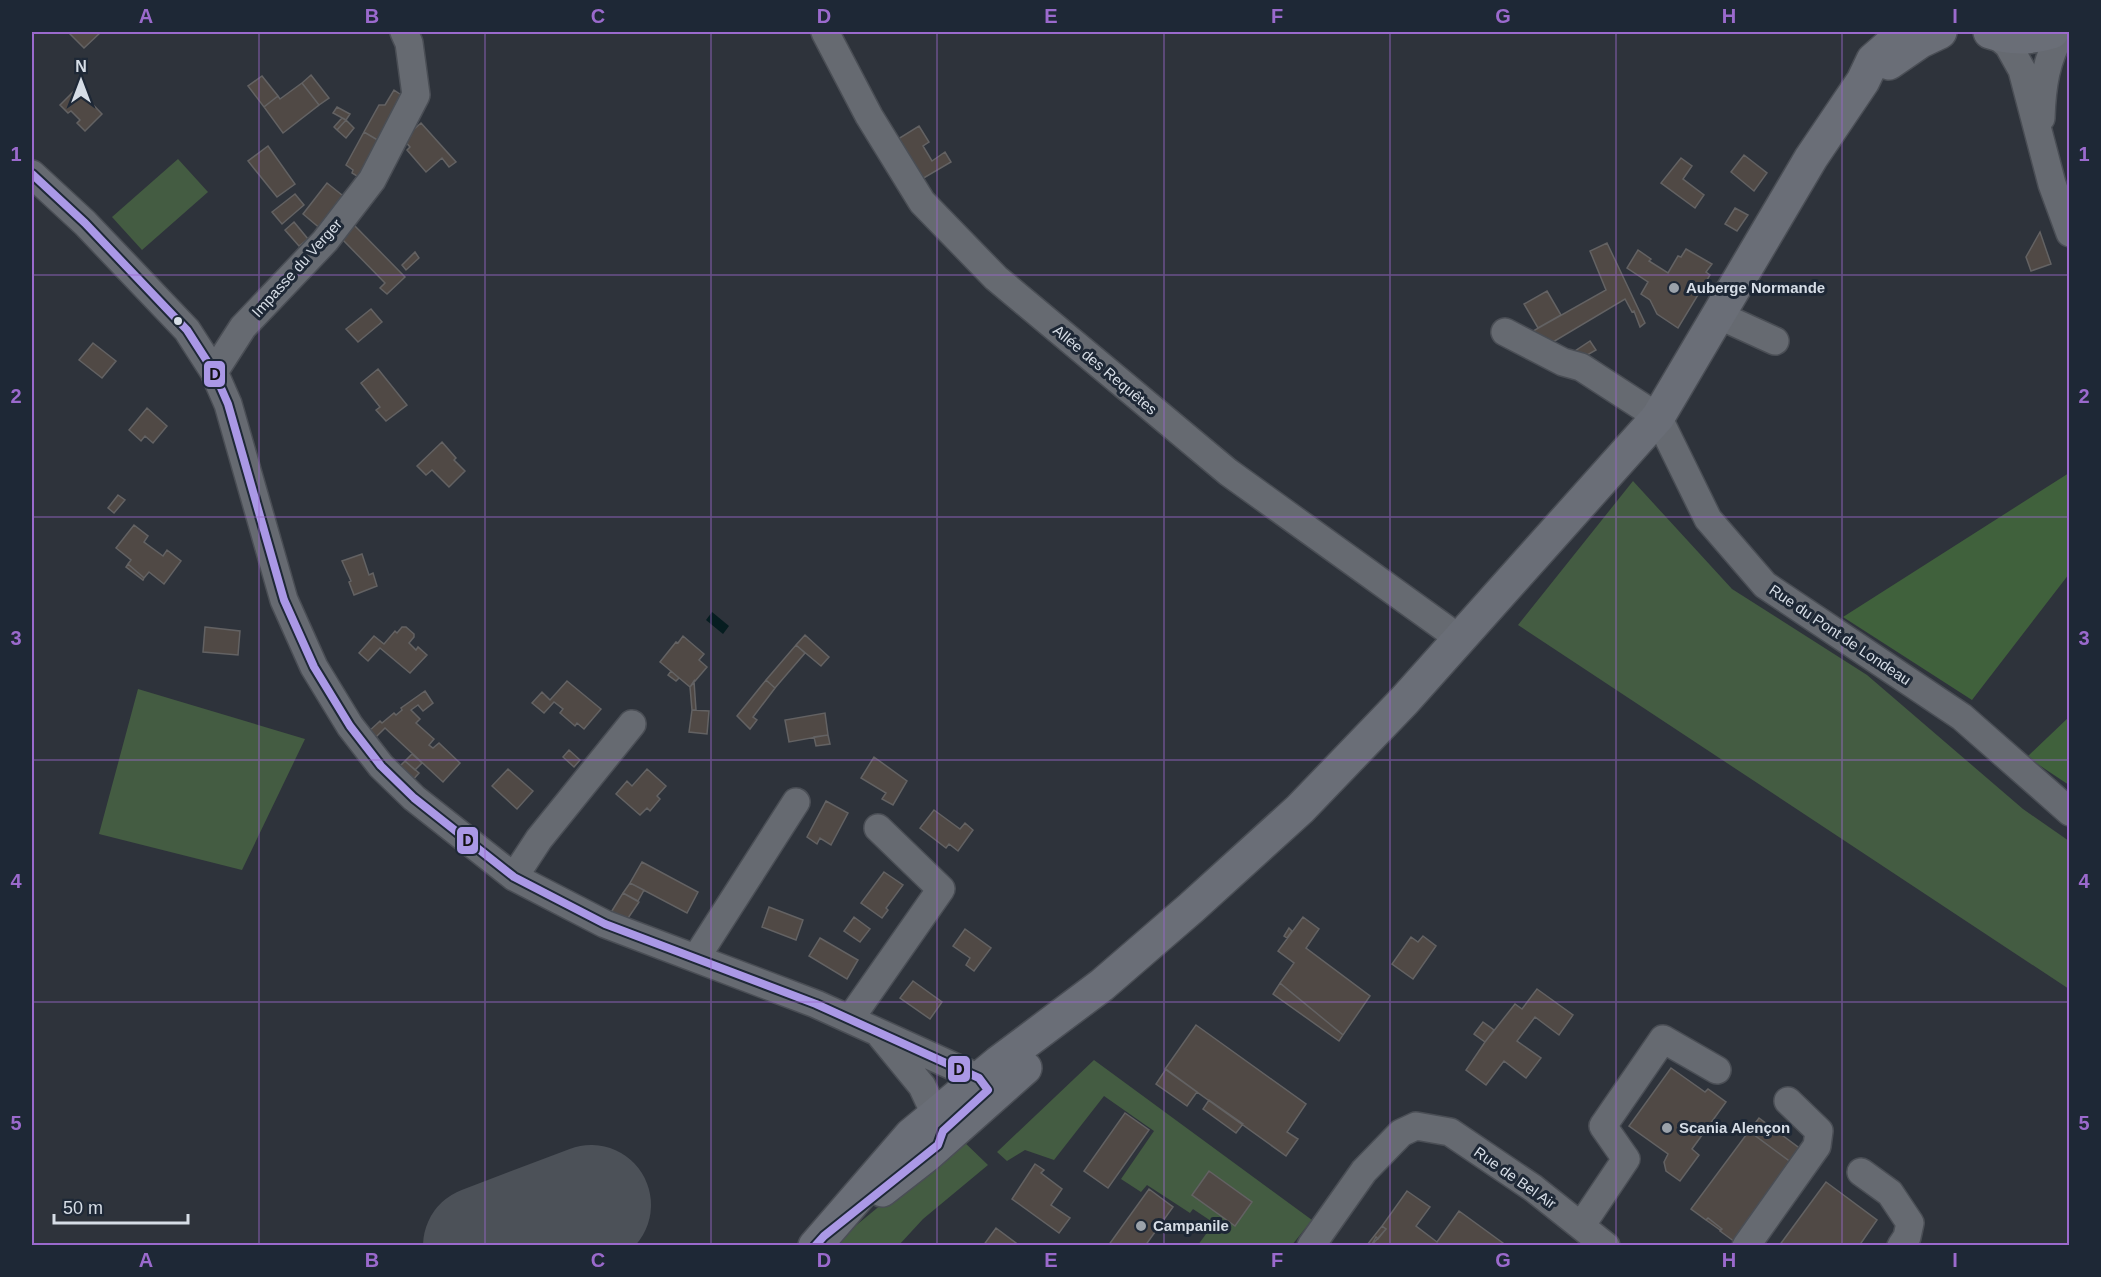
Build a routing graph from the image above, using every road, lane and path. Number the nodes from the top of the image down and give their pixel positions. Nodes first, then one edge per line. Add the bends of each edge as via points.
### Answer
1 (404, 32) edge
2 (825, 32) edge
3 (1905, 32) edge
4 (1940, 32) edge
5 (1992, 32) edge
6 (2052, 32) edge
7 (2062, 32) edge
8 (1863, 81) junction
9 (2041, 137) junction
10 (32, 174) edge
11 (2070, 233) edge
12 (1718, 315) junction
13 (1505, 332) dead end
14 (1775, 342) dead end
15 (214, 372) junction
16 (1658, 417) junction
17 (1460, 639) junction
18 (632, 724) dead end
19 (796, 802) dead end
20 (2070, 812) edge
21 (878, 828) dead end
22 (513, 877) junction
23 (696, 958) junction
24 (1102, 985) junction
25 (850, 1019) junction
26 (878, 1032) junction
27 (1717, 1070) dead end
28 (980, 1078) junction
29 (1788, 1101) dead end
30 (937, 1130) junction
31 (1861, 1172) dead end
32 (1581, 1226) junction
33 (820, 1241) edge
34 (1311, 1245) edge
35 (1606, 1245) edge
36 (1746, 1245) edge
37 (1901, 1245) edge

1 - 15 street, Impasse du Verger via 416,95 372,180 325,241 243,327
2 - 17 street, Allée des Requêtes via 869,116 922,202 996,278 1228,472
3 - 8 main road via 1873,60
4 - 8 main road
5 - 6 main road via 2013,37
5 - 9 street via 2008,45 2022,70
7 - 9 street via 2045,72
8 - 12 main road via 1811,158
9 - 11 street via 2052,184
10 - 15 street via 85,223 187,330
12 - 14 street
12 - 16 main road
13 - 16 street via 1581,367
15 - 22 street via 228,404 284,600 314,668 350,726 381,766 414,798
16 - 17 main road
16 - 20 street, Rue du Pont de Londeau via 1708,519 1765,585 1962,717
17 - 24 main road via 1300,809
18 - 22 street
19 - 23 street
21 - 25 street via 941,889
22 - 23 street via 605,924
23 - 25 street
24 - 28 main road
24 - 30 main road via 1027,1067
25 - 26 street
26 - 28 street
26 - 30 street via 922,1086
27 - 32 street via 1663,1039 1603,1126 1626,1159
28 - 30 main road via 988,1090 943,1131
29 - 36 street via 1819,1131 1817,1146
30 - 33 main road via 911,1135
31 - 37 street via 1890,1193 1910,1223
32 - 34 street, Rue de Bel Air via 1450,1132 1416,1126 1401,1133 1364,1171
32 - 35 street, Rue de Bel Air

